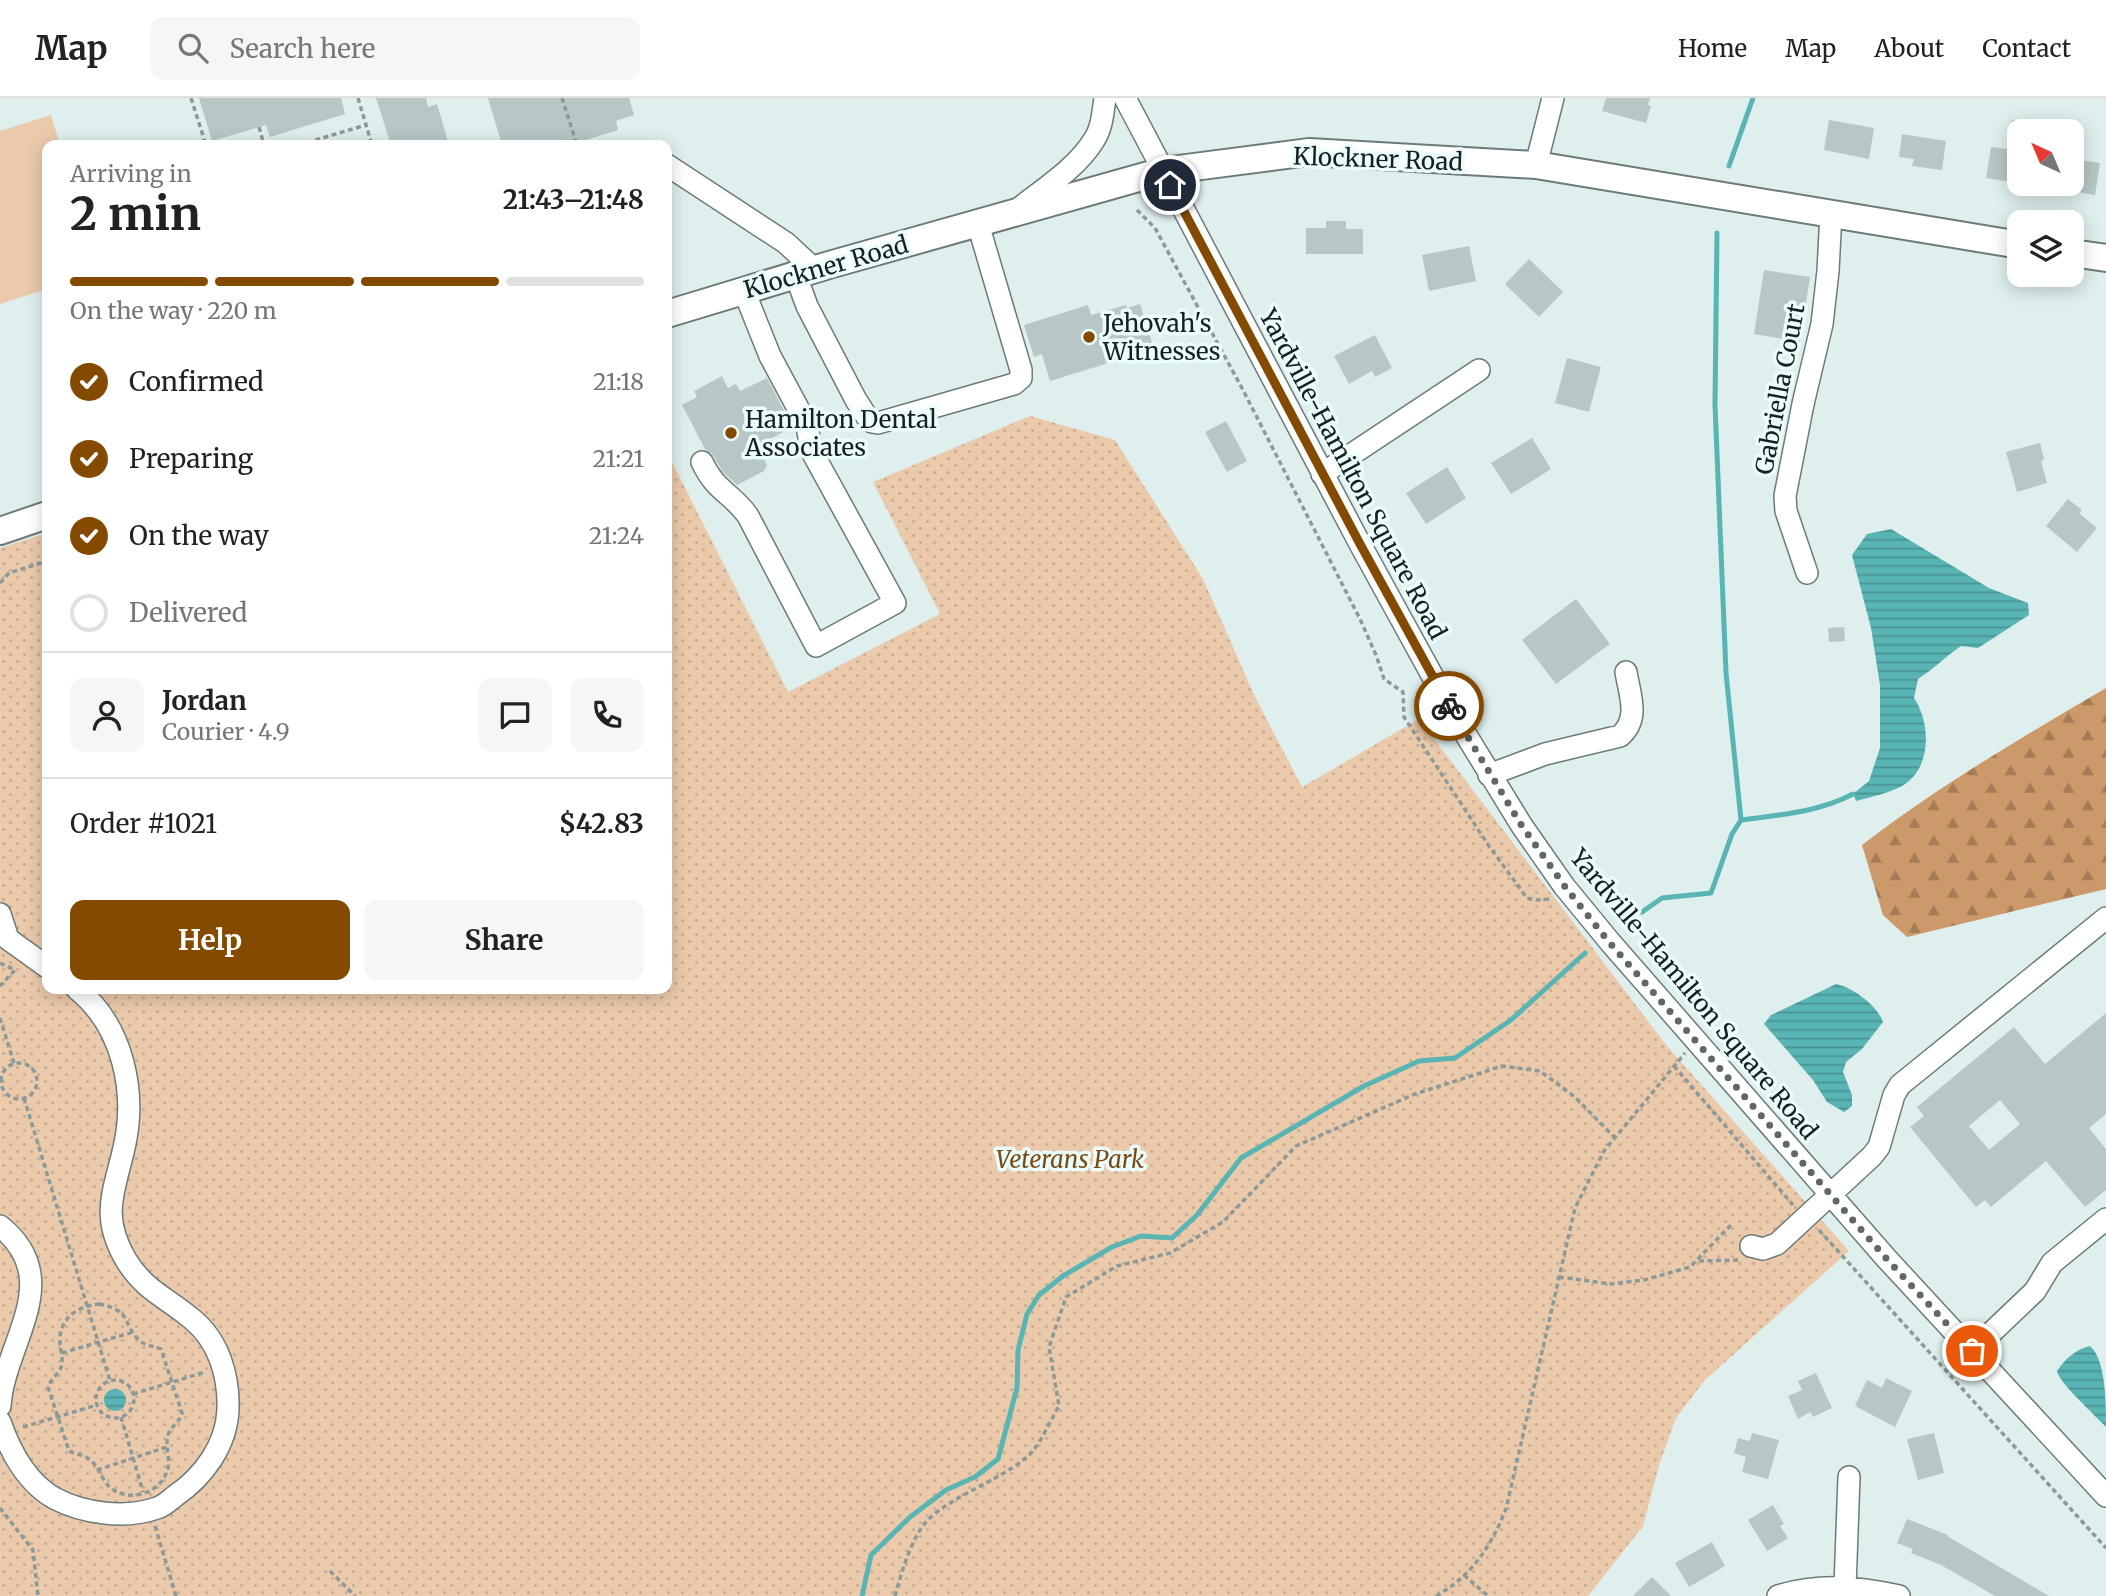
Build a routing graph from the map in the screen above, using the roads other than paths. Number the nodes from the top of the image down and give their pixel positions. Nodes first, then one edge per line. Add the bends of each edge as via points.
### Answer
1 (1105, 98) edge
2 (1125, 98) edge
3 (1553, 98) edge
4 (1536, 165) junction
5 (672, 168) edge
6 (1163, 172) junction
7 (1831, 214) junction
8 (1010, 215) junction
9 (978, 224) junction
10 (2007, 243) edge
11 (2084, 255) edge
12 (2106, 258) edge
13 (805, 273) junction
14 (744, 291) junction
15 (672, 313) edge
16 (1479, 370) dead end
17 (702, 462) dead end
18 (1322, 474) junction
19 (42, 517) edge
20 (0, 531) edge
21 (1807, 573) dead end
22 (1626, 672) dead end
23 (1489, 775) junction
24 (0, 914) edge
25 (2106, 918) edge
26 (4, 940) edge
27 (42, 964) edge
28 (82, 994) edge
29 (1831, 1195) junction
30 (2106, 1219) edge
31 (0, 1226) edge
32 (1754, 1247) road end
33 (1972, 1351) junction
34 (0, 1406) edge
35 (2, 1427) edge
36 (1849, 1477) dead end
37 (2106, 1496) edge
38 (1845, 1587) junction
39 (1778, 1596) edge
40 (1899, 1596) edge

1 - 8 street via 1095,140 1067,170
2 - 6 street, Yardville-Hamilton Square Road
3 - 4 street
4 - 6 main road, Klockner Road via 1309,152
4 - 7 main road, Klockner Road
5 - 13 street via 786,243
6 - 8 main road, Klockner Road
6 - 18 street, Yardville-Hamilton Square Road
7 - 10 main road, Klockner Road
7 - 21 street, Gabriella Court via 1822,324 1785,496
8 - 9 main road, Klockner Road
9 - 13 main road, Klockner Road
9 - 13 street via 1021,378 1014,384 878,423 867,418 856,400 807,306
11 - 12 main road
13 - 14 main road, Klockner Road
14 - 15 main road, Klockner Road
14 - 17 street via 770,356 807,425 811,450 895,603 816,646 748,516 713,484
16 - 18 street
18 - 23 street, Yardville-Hamilton Square Road
19 - 20 main road
22 - 23 street via 1633,710 1629,728 1620,736 1545,754
23 - 29 street, Yardville-Hamilton Square Road via 1609,942
24 - 26 street
25 - 29 street via 1900,1086 1880,1147
26 - 27 street
28 - 35 street via 116,1041 126,1074 130,1107 111,1194 112,1227 143,1284 194,1320 216,1345 226,1377 228,1411 218,1449 195,1482 159,1508 146,1502 122,1515 53,1497 11,1452
29 - 32 street via 1777,1244
29 - 33 street, Yardville-Hamilton Square Road
30 - 33 street via 2053,1262 2035,1291
31 - 34 street via 27,1257 32,1285
33 - 37 street, Yardville-Hamilton Square Road
36 - 38 street
38 - 39 street
38 - 40 street

